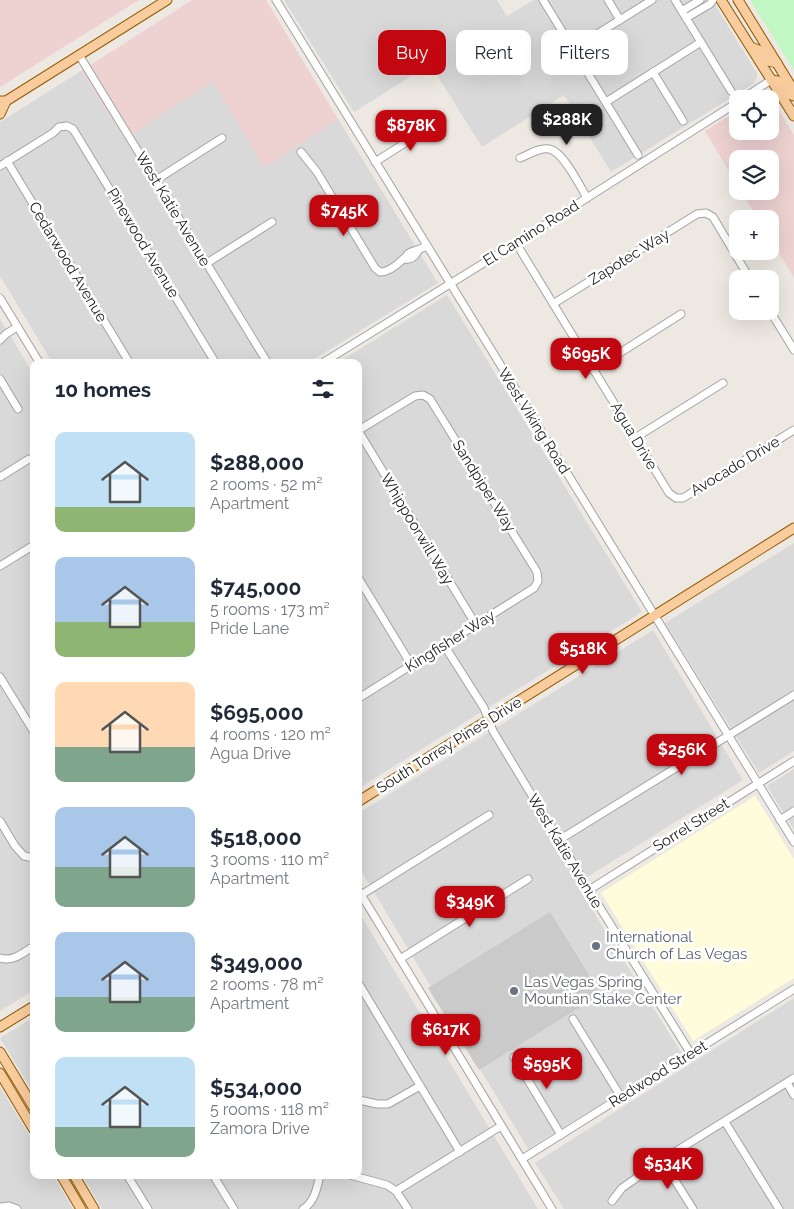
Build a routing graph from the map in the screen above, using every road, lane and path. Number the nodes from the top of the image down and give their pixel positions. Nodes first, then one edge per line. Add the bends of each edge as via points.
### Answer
1 (167, 0) edge
2 (276, 0) edge
3 (543, 0) edge
4 (608, 0) edge
5 (652, 0) edge
6 (675, 0) edge
7 (700, 0) edge
8 (713, 0) edge
9 (721, 0) edge
10 (738, 0) edge
11 (682, 11) junction
12 (686, 18) junction
13 (620, 20) junction
14 (561, 30) edge
15 (604, 30) edge
16 (700, 42) junction
17 (751, 47) junction
18 (79, 55) junction
19 (777, 63) junction
20 (653, 72) junction
21 (589, 75) edge
22 (771, 80) junction
23 (730, 90) dead end
24 (756, 90) edge
25 (794, 91) edge
26 (794, 96) edge
27 (3, 101) edge
28 (606, 102) junction
29 (729, 108) edge
30 (0, 114) edge
31 (794, 116) edge
32 (683, 121) dead end
33 (434, 124) dead end
34 (222, 138) dead end
35 (301, 152) dead end
36 (638, 155) dead end
37 (520, 158) dead end
38 (8, 161) junction
39 (375, 162) junction
40 (0, 166) edge
41 (156, 180) junction
42 (587, 198) junction
43 (272, 222) dead end
44 (516, 243) junction
45 (427, 246) junction
46 (207, 263) junction
47 (745, 270) edge
48 (450, 284) junction
49 (0, 298) edge
50 (553, 304) junction
51 (681, 314) dead end
52 (776, 320) edge
53 (17, 327) junction
54 (3, 334) edge
55 (0, 340) edge
56 (794, 350) edge
57 (37, 359) edge
58 (128, 359) edge
59 (213, 359) edge
60 (265, 359) edge
61 (329, 359) edge
62 (593, 370) junction
63 (0, 379) edge
64 (723, 383) dead end
65 (18, 409) dead end
66 (362, 429) edge
67 (794, 430) edge
68 (362, 436) edge
69 (635, 438) junction
70 (30, 460) edge
71 (0, 477) edge
72 (676, 498) joint
73 (794, 528) edge
74 (30, 547) edge
75 (0, 566) edge
76 (538, 581) joint
77 (362, 584) edge
78 (654, 616) junction
79 (476, 625) junction
80 (444, 645) junction
81 (412, 666) junction
82 (0, 677) edge
83 (794, 695) edge
84 (362, 696) edge
85 (488, 720) junction
86 (30, 726) edge
87 (728, 735) junction
88 (794, 760) edge
89 (758, 784) junction
90 (362, 800) edge
91 (794, 811) edge
92 (490, 815) dead end
93 (780, 820) junction
94 (0, 821) edge
95 (558, 840) junction
96 (794, 842) edge
97 (30, 858) edge
98 (528, 879) dead end
99 (589, 890) junction
100 (362, 892) edge
101 (362, 896) edge
102 (30, 949) edge
103 (2, 959) edge
104 (400, 959) junction
105 (362, 989) edge
106 (794, 989) edge
107 (30, 1008) edge
108 (573, 1019) dead end
109 (0, 1027) edge
110 (0, 1052) edge
111 (691, 1054) junction
112 (514, 1057) dead end
113 (0, 1074) edge
114 (794, 1078) edge
115 (787, 1083) junction
116 (420, 1086) junction
117 (794, 1095) edge
118 (621, 1098) junction
119 (30, 1101) edge
120 (362, 1101) edge
121 (725, 1122) junction
122 (30, 1123) edge
123 (501, 1126) junction
124 (561, 1135) junction
125 (460, 1152) junction
126 (522, 1160) junction
127 (662, 1160) junction
128 (362, 1178) edge
129 (64, 1179) edge
130 (76, 1179) edge
131 (129, 1179) edge
132 (216, 1179) edge
133 (319, 1179) edge
134 (396, 1191) junction
135 (612, 1201) dead end
136 (0, 1207) edge
137 (17, 1209) edge
138 (81, 1209) edge
139 (94, 1209) edge
140 (148, 1209) edge
141 (234, 1209) edge
142 (303, 1209) edge
143 (408, 1209) edge
144 (552, 1209) edge
145 (692, 1209) edge
146 (778, 1209) edge

1 - 18 main road
2 - 39 street, West Viking Road
3 - 14 street
4 - 13 street
5 - 13 street
6 - 11 street
7 - 11 street
8 - 12 street
9 - 17 main road
10 - 19 main road
11 - 12 street
12 - 16 street
13 - 15 street
16 - 20 street
16 - 23 street
17 - 19 main road via 761,51 768,61
17 - 22 main road
18 - 27 main road
18 - 41 street, West Katie Avenue
19 - 25 main road
20 - 28 street
20 - 32 street
21 - 28 street
22 - 24 street
22 - 26 main road via 778,81 788,94
22 - 31 main road
27 - 30 main road
28 - 36 street
29 - 42 street, El Camino Road
33 - 39 street
34 - 41 street
35 - 45 street via 380,272 387,272 406,255
37 - 42 street via 543,149 559,153
38 - 40 street
38 - 58 street, Cedarwood Avenue
38 - 59 street, Pinewood Avenue via 60,126 73,129
39 - 45 street, West Viking Road
41 - 46 street, West Katie Avenue
42 - 44 street, El Camino Road
43 - 46 street
44 - 48 street, El Camino Road
44 - 50 street, Agua Drive
45 - 48 street, West Viking Road
46 - 60 street, West Katie Avenue
47 - 50 street, Zapotec Way via 714,217 706,213 697,214
48 - 61 street, El Camino Road
48 - 78 street, West Viking Road
49 - 53 street
50 - 62 street, Agua Drive
51 - 62 street
52 - 56 street
53 - 54 street
53 - 57 street
54 - 55 street
62 - 69 street, Agua Drive
63 - 65 street
64 - 69 street
66 - 76 street, Sandpiper Way via 415,396 423,395 430,399 537,572
67 - 72 street, Avocado Drive via 683,498
68 - 79 street, Whippoorwill Way
69 - 72 street, Agua Drive via 669,493
70 - 71 street
73 - 78 main road, South Torrey Pines Drive
74 - 75 street
76 - 79 street, Kingfisher Way via 534,588
77 - 81 street
78 - 85 main road, South Torrey Pines Drive
78 - 87 street, West Viking Road
79 - 80 street, Kingfisher Way
80 - 81 street, Kingfisher Way
80 - 85 street, West Katie Avenue via 484,708
81 - 84 street, Kingfisher Way
82 - 86 street
83 - 87 street
85 - 90 main road, South Torrey Pines Drive
85 - 95 street, West Katie Avenue
87 - 89 street, West Viking Road
87 - 95 street
88 - 89 street, Sorrel Street
89 - 93 street, West Viking Road
89 - 99 street, Sorrel Street
91 - 93 street
92 - 100 street
93 - 96 street, West Viking Road
94 - 97 street via 15,846
95 - 99 street, West Katie Avenue
98 - 104 street
99 - 111 street, West Katie Avenue
101 - 104 street
102 - 103 street via 16,958
104 - 123 street
105 - 116 street
106 - 111 street, Redwood Street
107 - 109 main road
108 - 118 street
110 - 119 main road
111 - 118 street, Redwood Street
112 - 124 street
113 - 122 main road
114 - 115 street
115 - 117 street
115 - 121 street
116 - 120 street via 388,1104
116 - 125 street
118 - 124 street, Redwood Street
121 - 127 street
121 - 146 street
123 - 125 street
123 - 126 street
124 - 126 street, Redwood Street
125 - 134 street
126 - 144 street
127 - 135 street via 622,1188
127 - 145 street
128 - 134 street
129 - 138 main road
130 - 139 main road
131 - 140 street
132 - 141 street
133 - 142 street via 315,1194
134 - 143 street
136 - 137 street

